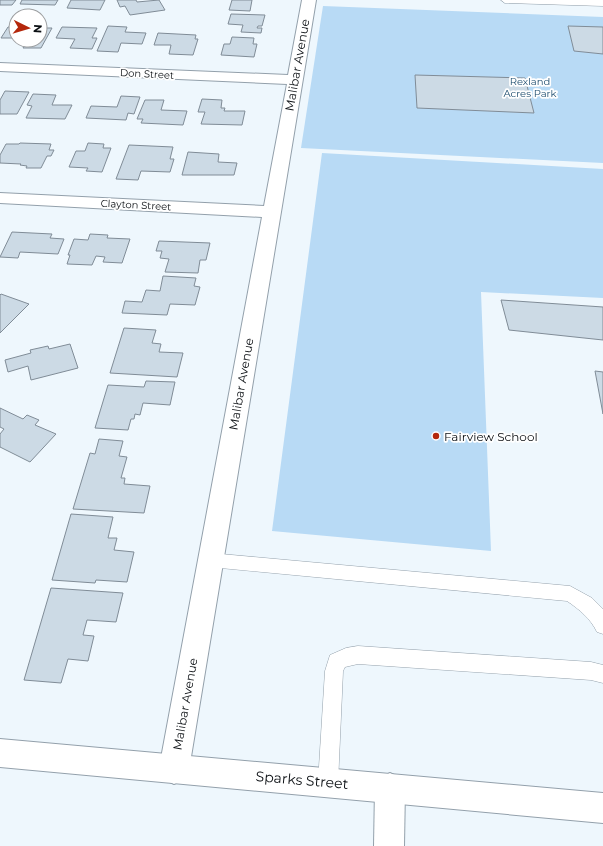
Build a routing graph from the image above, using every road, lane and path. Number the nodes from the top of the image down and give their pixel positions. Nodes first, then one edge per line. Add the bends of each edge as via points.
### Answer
1 (309, 0) edge
2 (505, 0) edge
3 (551, 1) edge
4 (603, 3) edge
5 (0, 67) edge
6 (295, 80) junction
7 (0, 198) edge
8 (272, 212) junction
9 (210, 560) junction
10 (603, 626) edge
11 (603, 674) edge
12 (0, 753) edge
13 (174, 769) junction
14 (328, 783) junction
15 (390, 788) junction
16 (603, 808) edge
17 (389, 846) edge

1 - 6 street, Malibar Avenue
2 - 3 lane
3 - 4 lane
5 - 6 street, Don Street
6 - 8 street, Malibar Avenue
7 - 8 street, Clayton Street
8 - 9 street, Malibar Avenue
9 - 10 lane via 570,594 584,602 600,617
9 - 13 street, Malibar Avenue
11 - 14 lane via 591,671 358,655 346,657 337,661 334,671
12 - 13 street, Sparks Street
13 - 14 street, Sparks Street
14 - 15 street, Sparks Street
15 - 16 street, Sparks Street
15 - 17 street

